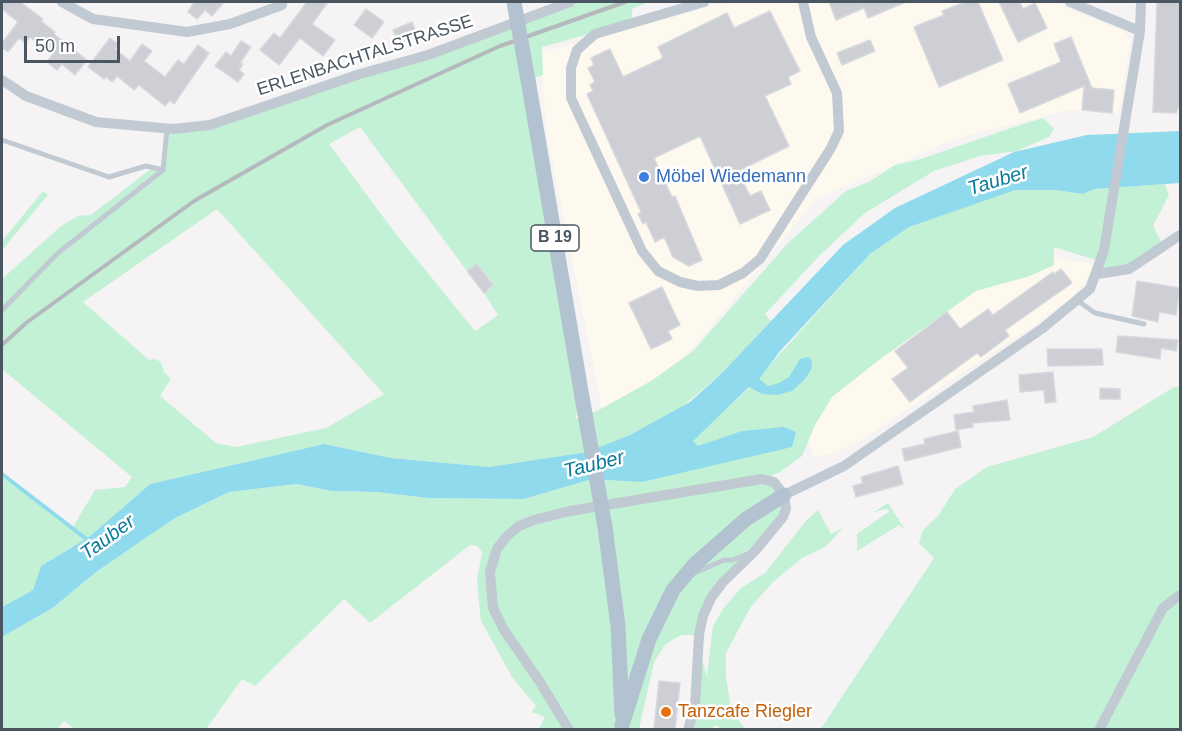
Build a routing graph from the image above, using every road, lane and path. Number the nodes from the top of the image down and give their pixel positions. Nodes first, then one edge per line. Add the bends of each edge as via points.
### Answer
1 (62, 2) edge
2 (514, 2) edge
3 (570, 2) edge
4 (704, 2) edge
5 (803, 2) edge
6 (1070, 2) edge
7 (1141, 2) edge
8 (282, 5) dead end
9 (1140, 31) junction
10 (2, 80) edge
11 (167, 129) junction
12 (2, 140) edge
13 (163, 170) junction
14 (1180, 235) edge
15 (1098, 274) junction
16 (1078, 301) junction
17 (2, 310) edge
18 (1144, 324) dead end
19 (784, 495) junction
20 (754, 552) junction
21 (683, 579) junction
22 (1180, 595) edge
23 (622, 727) edge
24 (569, 729) edge
25 (688, 729) edge
26 (1099, 729) edge

1 - 8 street via 93,19 187,32 230,24
2 - 23 main road, B 19, bridge via 605,527 618,626
3 - 11 street, ERLENBACHTALSTRASSE via 428,55 210,125
4 - 5 street via 595,34 578,50 571,68 571,98 642,251 658,271 698,286 719,285 760,259 839,131 837,93 811,37
6 - 9 street
7 - 9 street
9 - 15 street
10 - 11 street, ERLENBACHTALSTRASSE via 26,96 96,122
11 - 13 lane
12 - 13 lane via 109,177 146,166
13 - 17 lane via 58,253
14 - 15 street via 1129,269
15 - 16 street via 1090,290
16 - 18 lane via 1104,316
16 - 19 street via 844,466
19 - 20 street via 783,517
19 - 21 main road via 746,519
19 - 24 street via 774,482 762,479 534,520 506,537 496,549 490,572 493,608
20 - 21 lane via 732,561 724,560
20 - 25 street via 717,590 703,616 695,705
21 - 23 main road via 649,639
22 - 26 street via 1163,608

